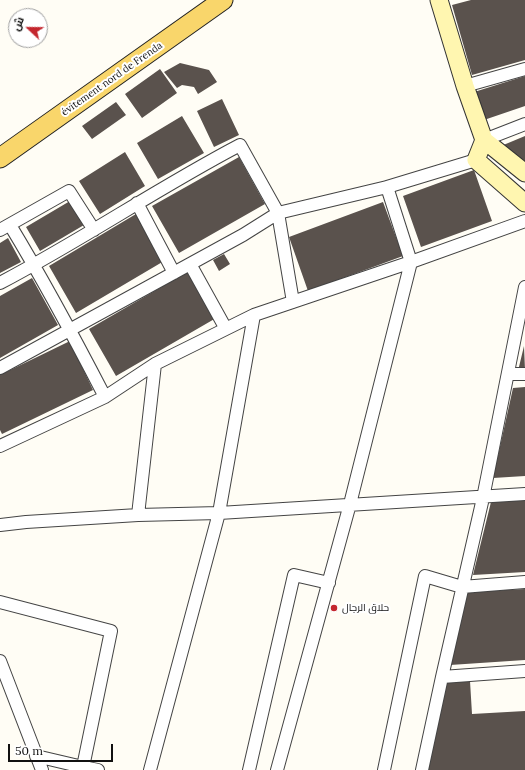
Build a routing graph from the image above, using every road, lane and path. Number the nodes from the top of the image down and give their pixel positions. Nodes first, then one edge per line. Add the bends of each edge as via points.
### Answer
1 (223, 0) edge
2 (442, 1) edge
3 (525, 69) edge
4 (465, 86) junction
5 (525, 124) edge
6 (484, 140) junction
7 (0, 158) edge
8 (476, 160) junction
9 (525, 173) edge
10 (387, 187) junction
11 (137, 203) junction
12 (525, 203) edge
13 (278, 213) junction
14 (525, 221) edge
15 (5, 227) edge
16 (94, 230) junction
17 (411, 262) junction
18 (190, 264) junction
19 (34, 265) junction
20 (174, 272) junction
21 (0, 283) edge
22 (525, 287) edge
23 (293, 302) junction
24 (254, 315) junction
25 (70, 329) junction
26 (226, 329) junction
27 (156, 364) junction
28 (0, 368) edge
29 (508, 374) junction
30 (525, 374) edge
31 (105, 397) junction
32 (0, 446) edge
33 (525, 494) edge
34 (483, 498) junction
35 (350, 504) junction
36 (219, 513) junction
37 (138, 515) junction
38 (0, 525) edge
39 (525, 582) edge
40 (329, 583) junction
41 (462, 587) junction
42 (0, 602) edge
43 (0, 661) edge
44 (525, 671) edge
45 (442, 676) junction
46 (36, 756) junction
47 (83, 767) junction
48 (42, 770) edge
49 (98, 770) edge
50 (150, 770) edge
51 (249, 770) edge
52 (277, 770) edge
53 (384, 770) edge
54 (422, 770) edge

1 - 7 main road, évitement nord de Frenda
2 - 4 street
3 - 4 street
4 - 6 street
5 - 6 street
6 - 8 street
6 - 9 street
8 - 10 street
8 - 12 street
10 - 13 street
10 - 17 street
11 - 13 street via 240,145
11 - 16 street
11 - 20 street
13 - 18 street
13 - 23 street
14 - 17 street
15 - 16 street via 69,191
15 - 19 street
16 - 19 street
17 - 23 street
17 - 35 street
18 - 20 street
18 - 26 street
19 - 21 street
19 - 25 street
20 - 25 street
22 - 29 street
23 - 24 street
24 - 26 street
24 - 36 street
25 - 28 street
25 - 31 street
26 - 27 street
27 - 31 street
27 - 37 street
29 - 30 street
29 - 34 street
31 - 32 street
33 - 34 street
34 - 35 street
34 - 41 street
35 - 36 street
35 - 40 street
36 - 37 street
36 - 50 street
37 - 38 street
39 - 41 street
40 - 51 street via 294,575
40 - 52 street
41 - 45 street
41 - 53 street via 425,576
42 - 47 street via 111,631
43 - 46 street
44 - 45 street
45 - 54 street
46 - 47 street
46 - 48 street
47 - 49 street

